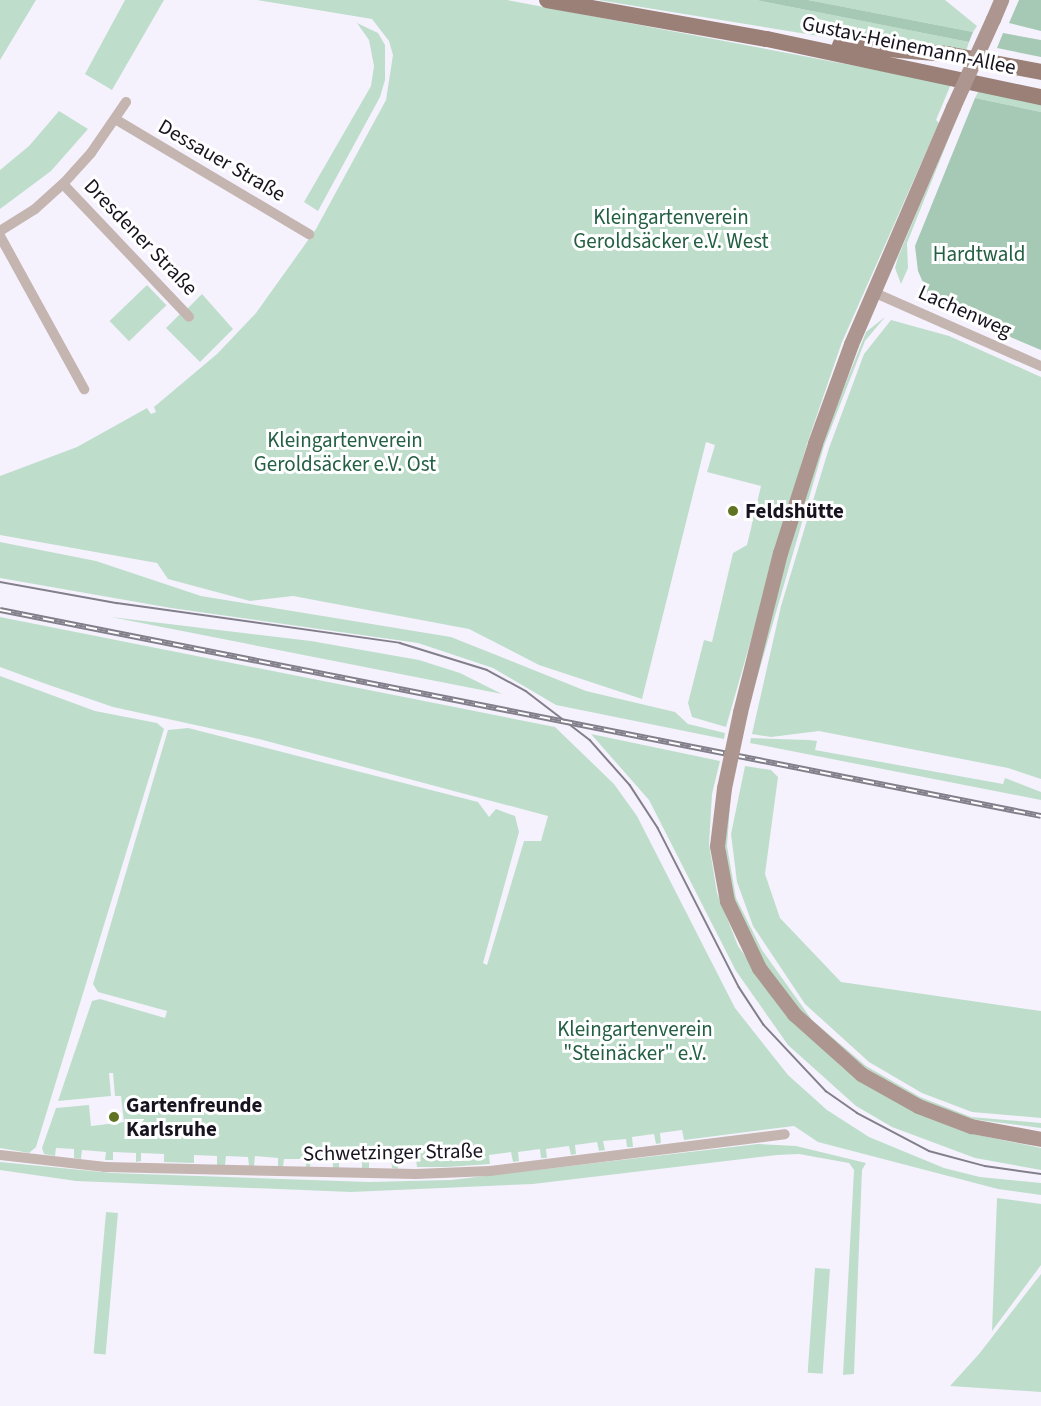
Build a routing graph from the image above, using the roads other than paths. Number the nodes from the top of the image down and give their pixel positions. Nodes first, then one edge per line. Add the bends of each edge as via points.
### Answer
1 (547, 0) edge
2 (1001, 0) edge
3 (767, 39) junction
4 (1041, 72) edge
5 (1041, 97) edge
6 (126, 102) dead end
7 (116, 119) junction
8 (63, 184) junction
9 (0, 231) edge
10 (309, 234) dead end
11 (0, 236) edge
12 (873, 292) junction
13 (189, 317) dead end
14 (1041, 366) edge
15 (84, 389) dead end
16 (785, 1134) dead end
17 (1041, 1139) edge
18 (0, 1155) edge

1 - 3 main road, Gustav-Heinemann-Allee
2 - 12 street, bridge
3 - 4 main road, Gustav-Heinemann-Allee via 904,49
3 - 5 main road, Gustav-Heinemann-Allee
6 - 7 street
7 - 8 street
7 - 10 street, Dessauer Straße
8 - 9 street via 35,209
8 - 13 street, Dresdener Straße
11 - 15 street
12 - 14 street, Lachenweg
12 - 17 street, bridge via 794,508 740,712 717,846 727,901 759,968 794,1014 861,1074 918,1106 971,1126
16 - 18 street, Schwetzinger Straße via 490,1171 416,1174 105,1167

